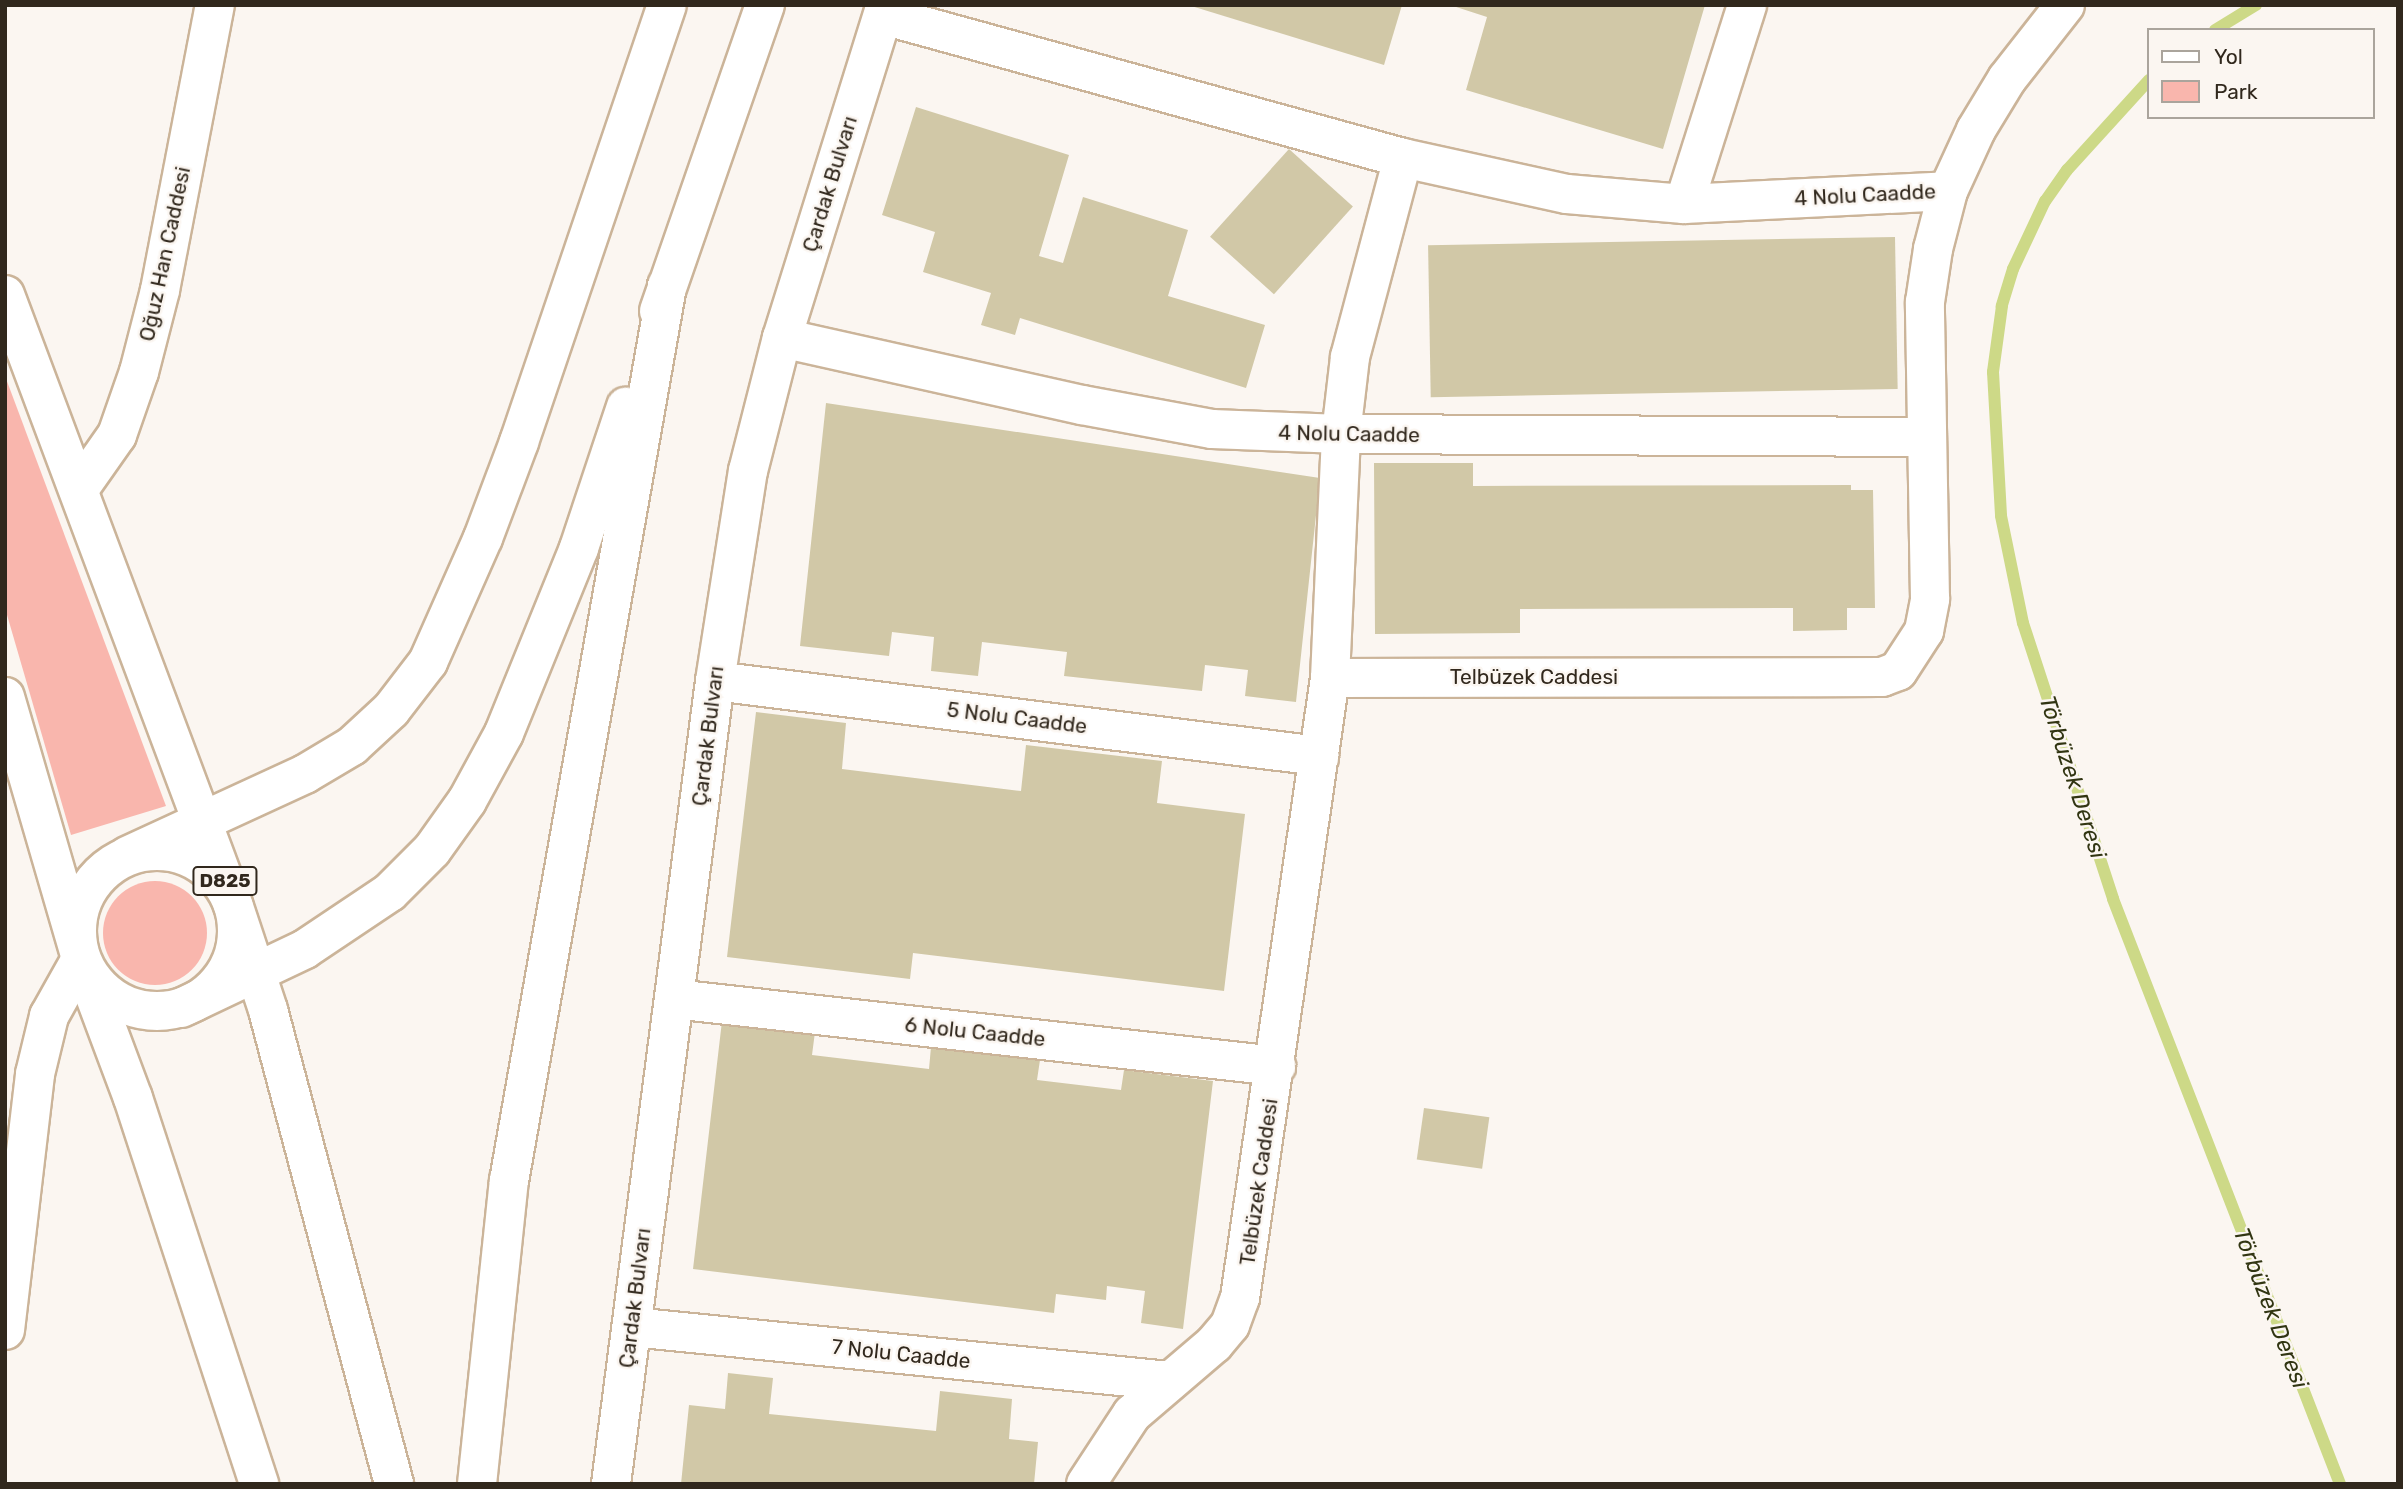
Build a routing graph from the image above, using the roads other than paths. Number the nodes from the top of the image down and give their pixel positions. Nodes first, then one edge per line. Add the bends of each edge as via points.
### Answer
1 (215, 5) edge
2 (667, 5) edge
3 (765, 5) edge
4 (1747, 5) edge
5 (2065, 5) edge
6 (884, 10) edge
7 (1403, 158) junction
8 (1948, 191) junction
9 (1684, 204) junction
10 (667, 286) junction
11 (5, 295) edge
12 (782, 338) junction
13 (1341, 434) junction
14 (1925, 437) junction
15 (79, 489) junction
16 (1330, 678) junction
17 (715, 681) junction
18 (5, 696) edge
19 (1319, 756) junction
20 (202, 822) junction
21 (127, 856) junction
22 (234, 907) junction
23 (81, 959) junction
24 (256, 975) junction
25 (674, 999) junction
26 (181, 1009) junction
27 (1276, 1066) junction
28 (632, 1327) junction
29 (5, 1330) edge
30 (1170, 1381) junction
31 (259, 1484) edge
32 (394, 1484) edge
33 (477, 1484) edge
34 (611, 1484) edge
35 (1086, 1484) edge

1 - 15 main road, Oğuz Han Caddesi via 160,290 139,372 117,435
2 - 20 main road via 510,466 459,597 428,662 391,710 352,746 305,774
3 - 10 main road
4 - 9 main road
5 - 8 main road, Telbüzek Caddesi via 2007,79 1976,130
6 - 7 main road, 4 Nolu Caadde
6 - 12 main road, Çardak Bulvarı
7 - 9 main road, 4 Nolu Caadde via 1531,188
7 - 13 main road via 1350,357
8 - 9 main road, 4 Nolu Caadde
8 - 14 main road, Telbüzek Caddesi via 1925,302
10 - 24 main road via 539,651 504,733 467,800 432,850 390,892
10 - 33 main road via 509,1181
11 - 15 main road, D825
12 - 13 main road, 4 Nolu Caadde via 1212,429
12 - 17 main road, Çardak Bulvarı via 748,471
13 - 14 main road, 4 Nolu Caadde
13 - 16 main road
14 - 16 main road, Telbüzek Caddesi via 1930,599 1924,631 1898,671 1882,677
15 - 20 main road, D825
16 - 19 main road, Telbüzek Caddesi
17 - 19 main road, 5 Nolu Caadde
17 - 25 main road, Çardak Bulvarı
18 - 23 main road
19 - 27 main road, Telbüzek Caddesi
20 - 21 main road
20 - 22 main road, D825
21 - 22 main road via 147,851 188,857 206,867
21 - 23 main road via 109,866 84,898 77,918
22 - 24 main road, D825
22 - 26 main road via 238,933 233,958 212,989
23 - 26 main road via 108,995 130,1007 156,1012
23 - 29 main road via 50,1016 35,1074
23 - 31 main road via 133,1098
24 - 26 main road
24 - 32 main road, D825 via 280,1045
25 - 27 main road, 6 Nolu Caadde
25 - 28 main road, Çardak Bulvarı
27 - 30 main road, Telbüzek Caddesi via 1240,1298 1230,1325 1214,1344
28 - 30 main road, 7 Nolu Caadde
28 - 34 main road, Çardak Bulvarı
30 - 35 main road, Telbüzek Caddesi via 1132,1414

